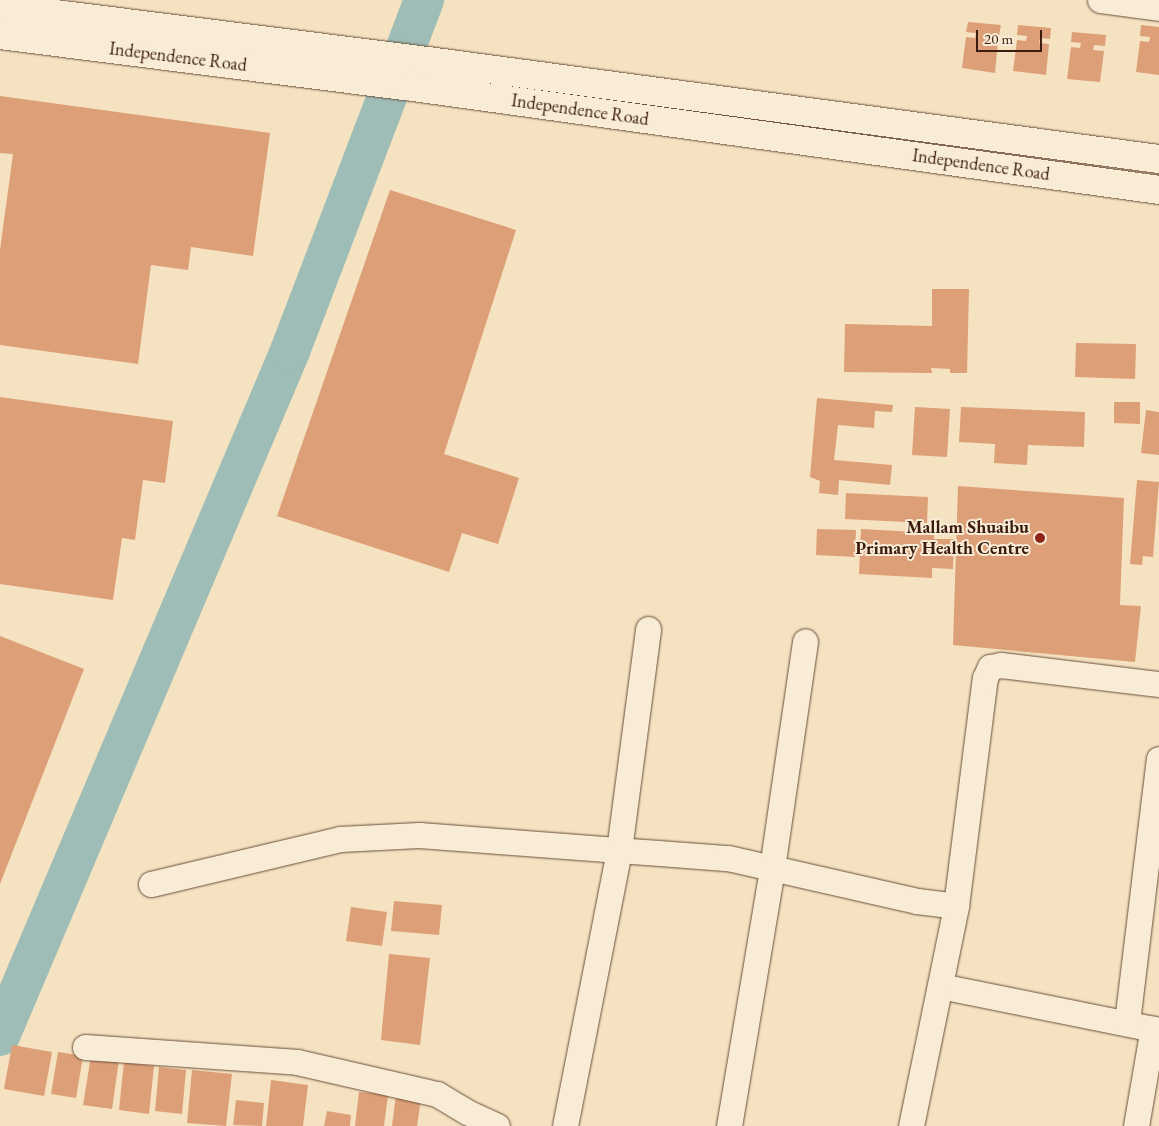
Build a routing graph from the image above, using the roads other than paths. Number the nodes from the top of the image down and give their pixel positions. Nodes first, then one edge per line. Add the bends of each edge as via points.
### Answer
1 (1100, 0) edge
2 (0, 6) edge
3 (1159, 8) edge
4 (0, 35) edge
5 (1159, 159) edge
6 (1159, 190) edge
7 (648, 629) dead end
8 (805, 641) dead end
9 (1159, 684) edge
10 (1159, 759) edge
11 (620, 850) junction
12 (772, 868) junction
13 (152, 884) dead end
14 (956, 906) junction
15 (940, 986) junction
16 (1127, 1022) junction
17 (1156, 1029) edge
18 (86, 1047) dead end
19 (497, 1126) edge
20 (564, 1126) edge
21 (729, 1126) edge
22 (911, 1126) edge
23 (1136, 1126) edge

1 - 3 street
2 - 5 main road, Independence Road
4 - 6 main road, Independence Road via 406,86
7 - 11 street
8 - 12 street
9 - 14 street via 1001,665 990,667 985,678
10 - 16 street
11 - 12 street via 728,858
11 - 13 street via 419,835 340,838
11 - 20 street
12 - 14 street via 917,901
12 - 21 street
14 - 15 street
15 - 16 street
15 - 22 street
16 - 17 street
17 - 23 street
18 - 19 street via 298,1062 437,1094

